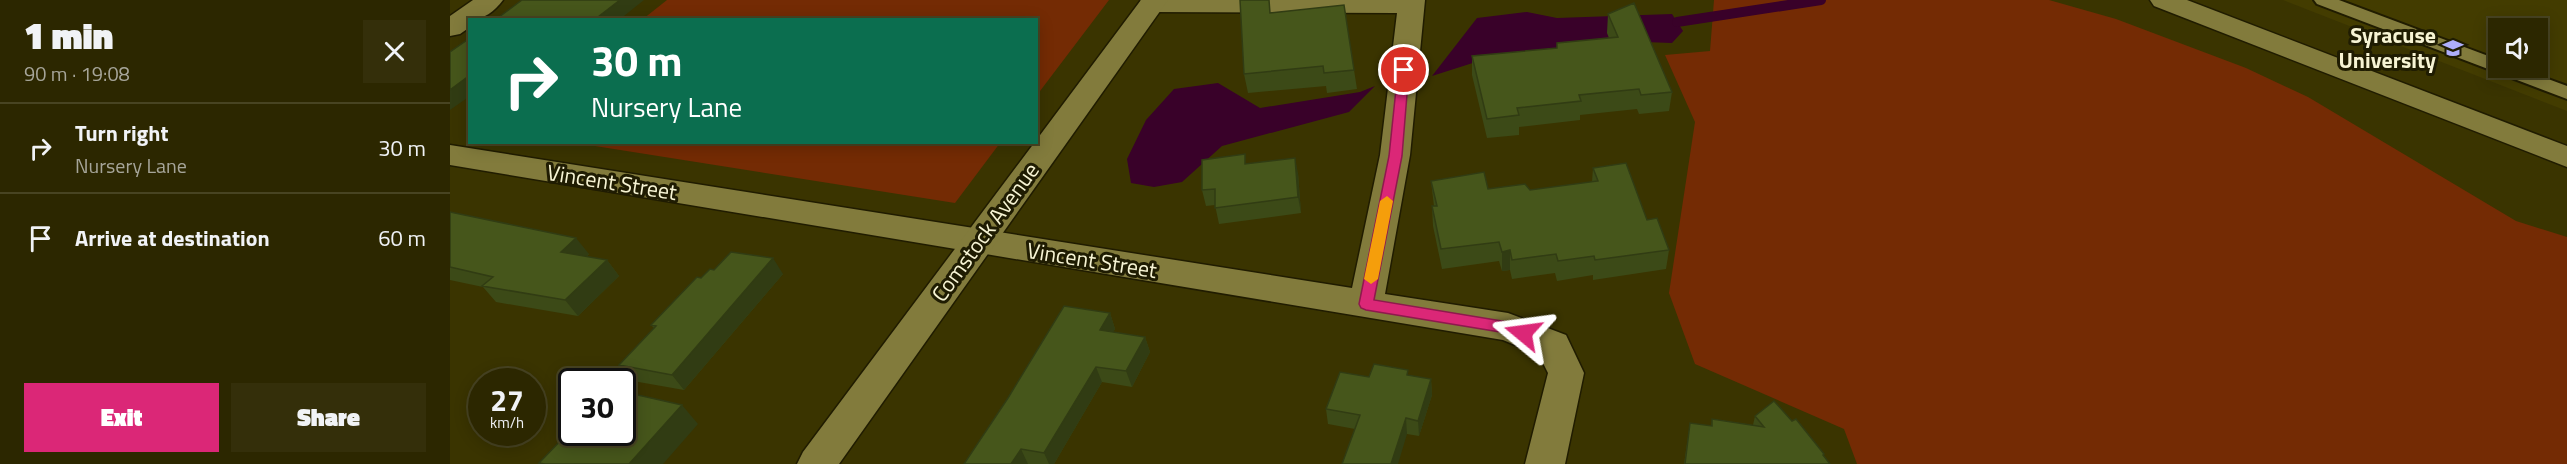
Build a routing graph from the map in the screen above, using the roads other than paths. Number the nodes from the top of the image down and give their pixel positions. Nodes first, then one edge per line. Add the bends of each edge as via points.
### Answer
1 (490, 0) edge
2 (2163, 0) edge
3 (2324, 0) edge
4 (1153, 2) edge
5 (1411, 3) edge
6 (450, 28) edge
7 (2488, 62) edge
8 (2528, 78) edge
9 (2567, 93) edge
10 (450, 155) edge
11 (2567, 157) edge
12 (978, 242) junction
13 (1366, 304) junction
14 (817, 464) edge
15 (1545, 464) edge

1 - 6 street
2 - 11 street
3 - 7 lane
4 - 5 street
4 - 12 street, Comstock Avenue
5 - 13 street via 1395,156
8 - 9 lane
10 - 12 street, Vincent Street
12 - 13 street, Vincent Street
12 - 14 street, Comstock Avenue
13 - 15 street, Vincent Street via 1508,327 1553,345 1566,373

